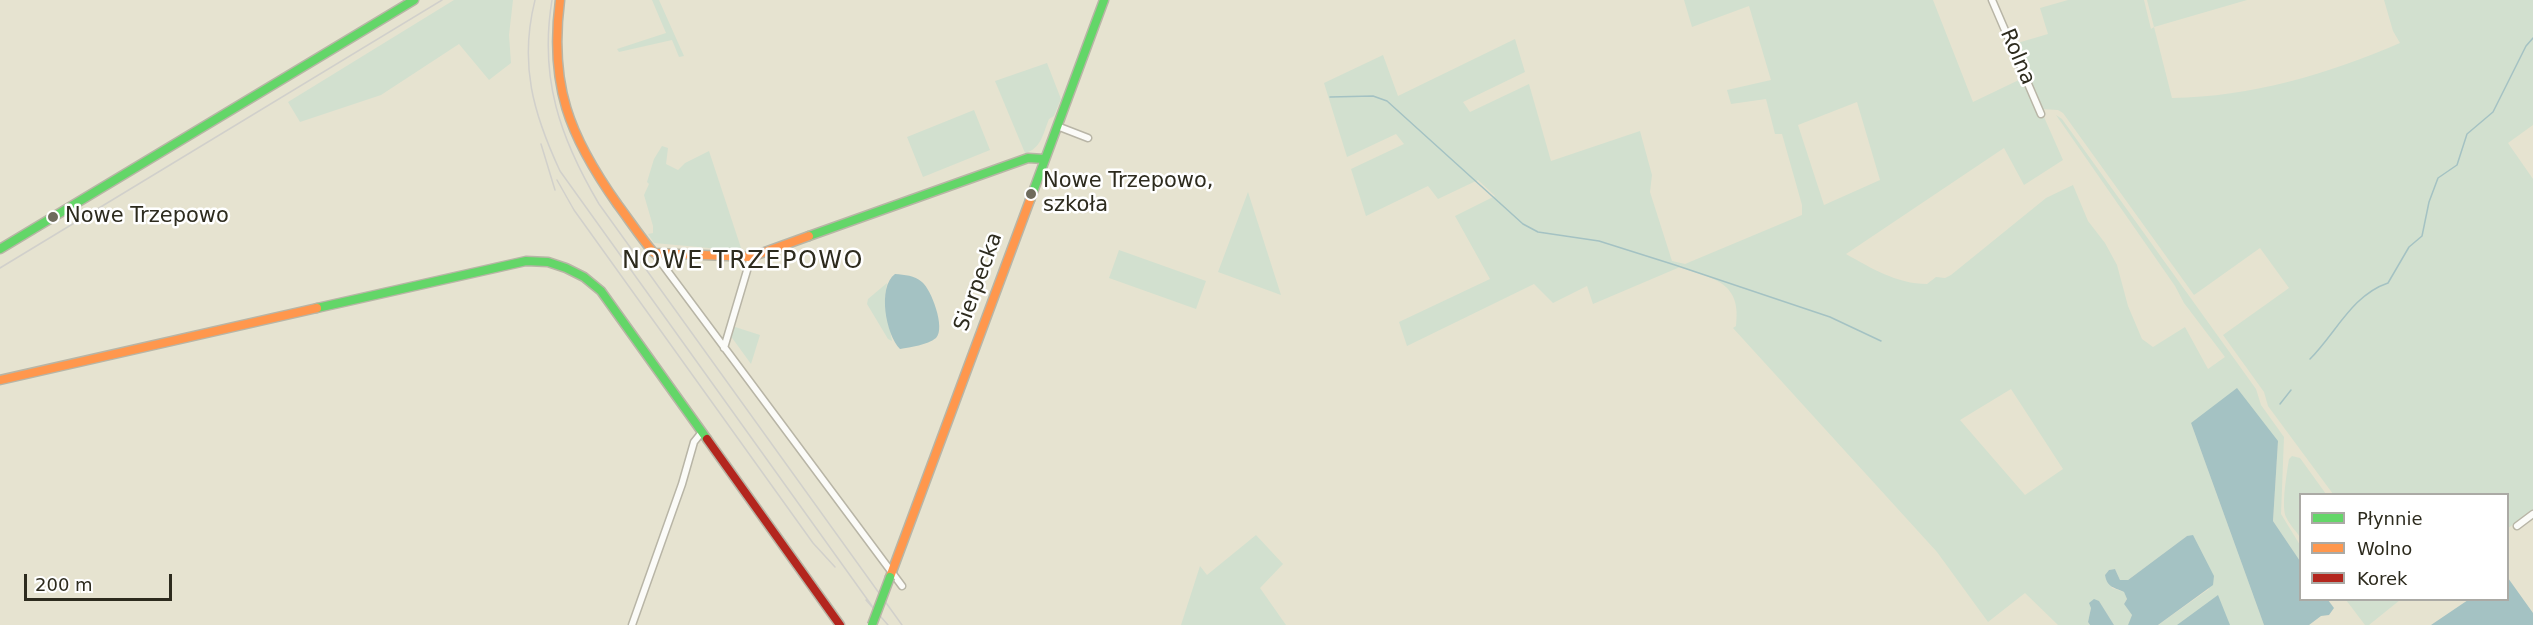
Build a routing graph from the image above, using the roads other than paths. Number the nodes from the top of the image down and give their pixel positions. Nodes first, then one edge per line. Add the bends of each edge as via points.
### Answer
1 (414, 0) edge
2 (560, 0) edge
3 (1104, 0) edge
4 (1992, 0) edge
5 (2041, 114) dead end
6 (1057, 126) junction
7 (1088, 138) dead end
8 (1044, 159) junction
9 (0, 249) edge
10 (654, 253) junction
11 (751, 257) junction
12 (724, 348) junction
13 (0, 380) edge
14 (702, 432) junction
15 (2533, 514) edge
16 (2517, 526) dead end
17 (891, 575) junction
18 (902, 586) dead end
19 (632, 625) edge
20 (840, 625) edge
21 (872, 625) edge

1 - 9 street
2 - 10 street via 558,73 575,138 592,171
3 - 6 street, Sierpecka
4 - 5 street, Rolna
6 - 7 street
6 - 8 street, Sierpecka
8 - 11 street via 1028,158
8 - 17 street, Sierpecka
10 - 11 street
10 - 12 street
11 - 12 street
12 - 17 street
13 - 14 street via 526,261 543,261 575,270 601,291
14 - 19 street via 694,442
14 - 20 street
15 - 16 street
17 - 18 street
17 - 21 street, Sierpecka, bridge

